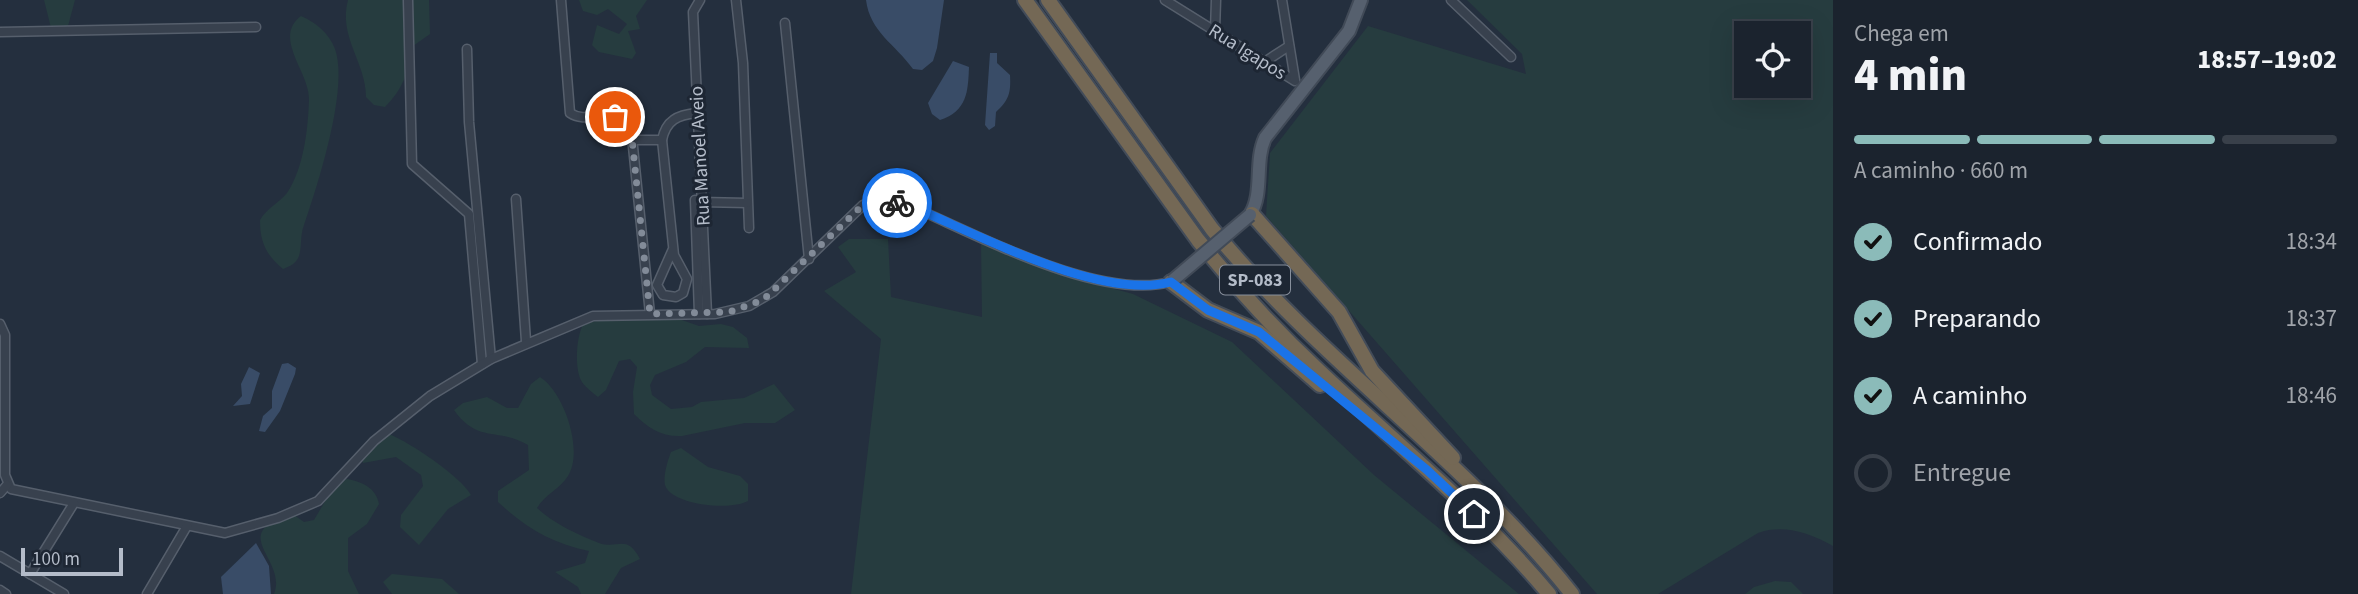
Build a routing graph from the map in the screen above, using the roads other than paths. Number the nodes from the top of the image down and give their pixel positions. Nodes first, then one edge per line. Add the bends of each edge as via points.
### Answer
1 (408, 0) edge
2 (561, 0) edge
3 (700, 0) edge
4 (736, 0) edge
5 (1025, 0) edge
6 (1048, 0) edge
7 (1165, 0) edge
8 (1216, 0) edge
9 (1282, 0) edge
10 (1451, 0) edge
11 (1357, 3) edge
12 (785, 23) dead end
13 (256, 27) dead end
14 (1215, 31) junction
15 (0, 32) edge
16 (1289, 46) junction
17 (467, 49) dead end
18 (1511, 57) dead end
19 (1266, 61) junction
20 (1297, 87) junction
21 (693, 113) junction
22 (633, 140) junction
23 (662, 140) junction
24 (516, 199) dead end
25 (701, 202) junction
26 (747, 203) junction
27 (1251, 214) junction
28 (748, 228) dead end
29 (673, 249) junction
30 (809, 259) junction
31 (1171, 281) junction
32 (650, 314) junction
33 (703, 314) junction
34 (0, 324) edge
35 (526, 341) junction
36 (491, 359) junction
37 (482, 364) junction
38 (1427, 470) junction
39 (7, 485) junction
40 (0, 492) edge
41 (74, 503) junction
42 (1508, 519) junction
43 (187, 526) junction
44 (0, 556) edge
45 (30, 574) junction
46 (0, 590) edge
47 (1545, 590) edge
48 (6, 594) edge
49 (64, 594) edge
50 (147, 594) edge
51 (1572, 594) edge

1 - 37 street via 412,164 469,214
2 - 22 street via 570,113 624,120
3 - 21 street, Rua Manoel Aveio via 693,12
4 - 26 street via 743,63
5 - 38 highway, SP-083 via 1228,277 1315,368
6 - 42 highway, SP-083 via 1241,264 1317,342
7 - 14 street, Rua Igapos
8 - 14 street
9 - 16 street
10 - 18 street
11 - 20 main road via 1349,31
12 - 30 street
13 - 15 street
14 - 19 street, Rua Igapos
16 - 19 street
16 - 20 street
17 - 36 street via 469,122
19 - 20 street, Rua Igapos
20 - 27 main road via 1259,150
21 - 23 street via 675,117
21 - 25 street, Rua Manoel Aveio
21 - 33 street
22 - 23 street
22 - 32 street
23 - 29 street
24 - 35 street
25 - 26 street
25 - 33 street, Rua Manoel Aveio
26 - 28 street
27 - 31 main road, bridge
27 - 42 highway via 1339,312 1372,371
29 - 29 street via 687,279 684,293 676,298 663,295 657,285
30 - 31 street via 863,205 879,200 908,205 1077,274 1131,287
30 - 33 street via 763,300 729,312
31 - 38 highway via 1208,310 1259,332
32 - 33 street
32 - 35 street via 593,316
34 - 39 street via 5,335
35 - 36 street
36 - 37 street
37 - 43 street via 430,396 374,441 310,506 233,533
38 - 47 highway, SP-083 via 1490,528
39 - 40 street
39 - 41 street via 13,491
41 - 43 street
41 - 45 street
42 - 51 highway, SP-083
43 - 50 street
44 - 45 street
45 - 49 street
46 - 48 street

